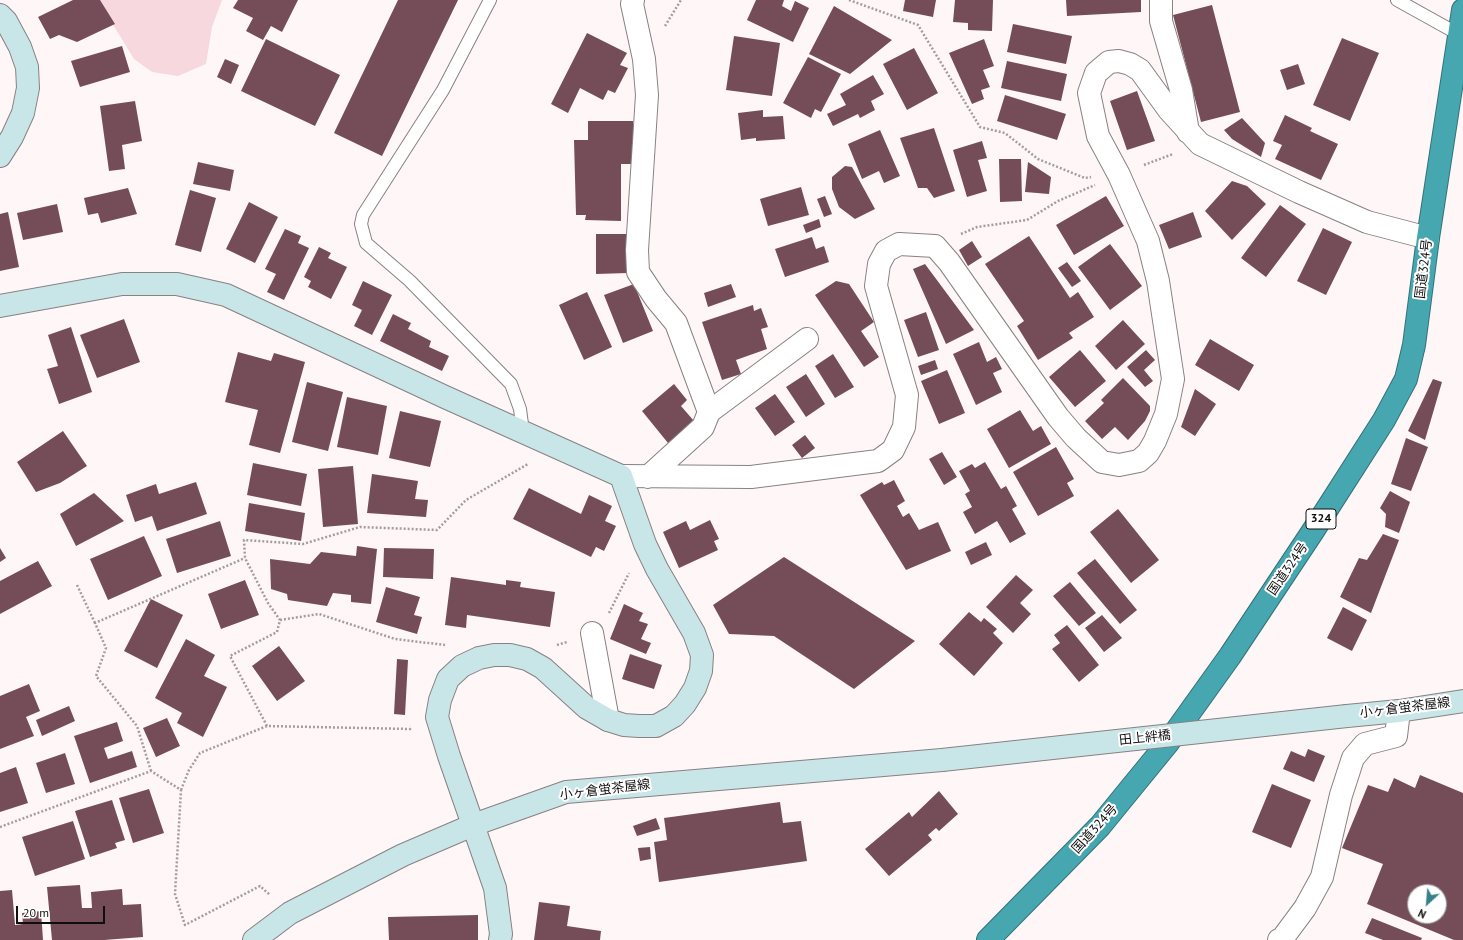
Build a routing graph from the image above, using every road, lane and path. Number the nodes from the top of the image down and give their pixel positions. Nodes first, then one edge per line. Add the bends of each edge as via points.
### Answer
1 (490, 0) edge
2 (633, 0) edge
3 (849, 0) edge
4 (1161, 0) edge
5 (1397, 0) edge
6 (1463, 10) edge
7 (0, 15) edge
8 (1461, 35) edge
9 (1194, 138) junction
10 (0, 156) edge
11 (1119, 175) junction
12 (977, 227) dead end
13 (1428, 238) junction
14 (0, 306) edge
15 (808, 339) dead end
16 (709, 412) junction
17 (523, 432) junction
18 (556, 447) junction
19 (620, 476) junction
20 (648, 477) junction
21 (645, 544) junction
22 (245, 558) junction
23 (77, 585) dead end
24 (280, 620) junction
25 (97, 628) junction
26 (592, 633) junction
27 (450, 646) dead end
28 (553, 647) dead end
29 (1463, 701) edge
30 (1399, 711) junction
31 (1347, 716) joint
32 (608, 720) junction
33 (412, 722) dead end
34 (267, 726) junction
35 (942, 760) joint
36 (151, 771) junction
37 (181, 790) junction
38 (473, 825) junction
39 (0, 826) edge
40 (290, 913) junction
41 (254, 940) edge
42 (500, 940) edge
43 (988, 940) edge
44 (1279, 940) edge

1 - 17 lane via 443,90 363,215 360,224 366,243 410,281 511,384 520,409
2 - 16 street via 644,59 647,95 637,250 638,272 676,323
3 - 11 path via 918,25 980,127 1005,133 1038,159 1085,178
4 - 9 street via 1161,21
5 - 8 lane
6 - 8 highway, 国道324号 / 324
7 - 10 street via 6,20 20,47 27,67 28,88 23,113
8 - 13 highway, 国道324号 / 324
9 - 11 path
9 - 11 street via 1169,110 1140,70 1130,64 1109,62 1096,73 1089,93 1098,136
9 - 13 street via 1299,192 1367,222
11 - 12 path via 1058,201 1027,220
11 - 20 street via 1148,241 1166,324 1173,379 1166,414 1158,434 1148,453 1139,461 1119,465 1102,462 1058,417 949,262 935,246 899,244 886,251 879,264 876,286 907,395 904,427 893,450 878,461 751,476
13 - 43 highway, 国道324号 / 324 via 1414,345 1406,379 1384,420 1239,643 1167,744 1100,826
14 - 17 street via 122,284 177,284 226,295
15 - 16 street
16 - 20 street via 703,426
17 - 18 street
18 - 19 street
18 - 22 path via 466,500 437,530 360,527 303,544 244,540
19 - 20 street
19 - 21 street
21 - 26 path via 606,620
21 - 32 street via 694,633 702,655 701,671 685,704 674,716 656,726 624,725
22 - 24 path via 268,603
22 - 25 path via 95,622
23 - 25 path
24 - 27 path via 319,614 395,640
24 - 34 path via 277,632 230,656
25 - 36 path via 106,648 96,676 137,726
26 - 28 path
26 - 32 street
29 - 30 street, 小ヶ倉蛍茶屋線
30 - 31 street, 小ヶ倉蛍茶屋線
30 - 44 street via 1396,736 1365,744 1353,758 1341,795 1322,877 1305,908
31 - 35 street, 田上絆橋, bridge
32 - 38 street via 587,708 543,668 527,659 494,655 478,658 462,666 448,679 437,717
33 - 34 path via 410,729
34 - 37 path via 200,752
35 - 38 street, 小ヶ倉蛍茶屋線 via 566,792
36 - 37 path
36 - 39 path
37 - 40 path via 175,894 185,925 260,886
38 - 40 street, 小ヶ倉蛍茶屋線 via 403,855
38 - 42 street via 495,888
40 - 41 street, 小ヶ倉蛍茶屋線

